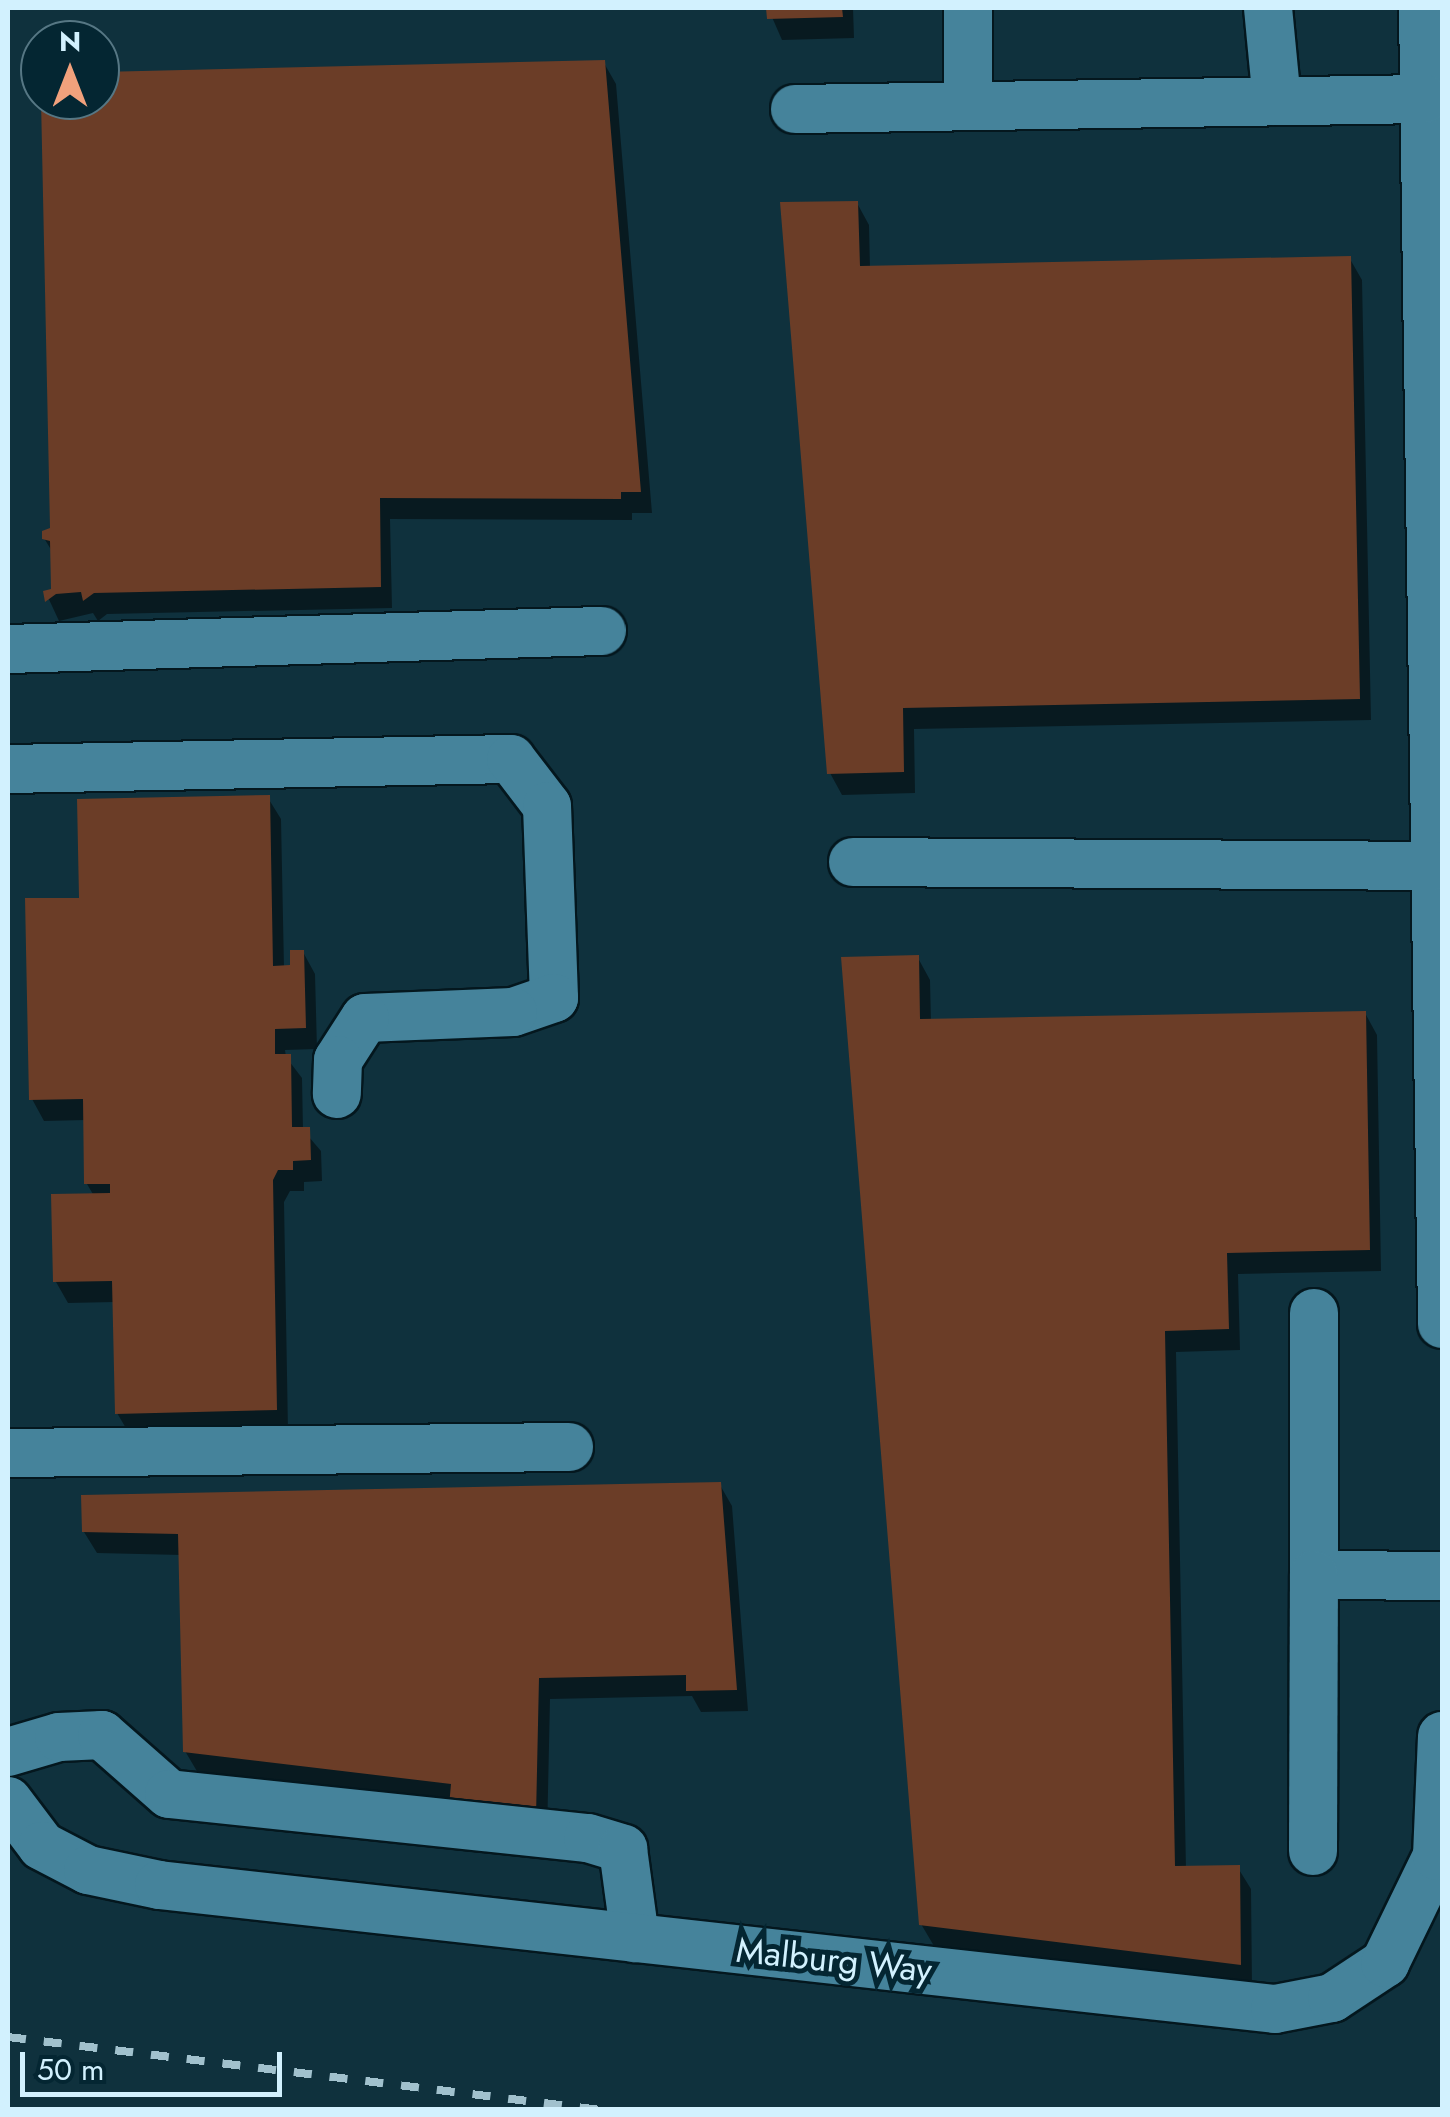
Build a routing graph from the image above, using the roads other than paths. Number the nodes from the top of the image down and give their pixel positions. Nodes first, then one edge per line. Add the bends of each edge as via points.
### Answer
1 (968, 8) edge
2 (1268, 8) edge
3 (1423, 8) edge
4 (1425, 99) junction
5 (1277, 101) junction
6 (968, 106) junction
7 (795, 109) dead end
8 (1435, 295) edge
9 (602, 631) dead end
10 (8, 648) edge
11 (8, 769) edge
12 (1439, 795) edge
13 (853, 862) dead end
14 (1436, 866) junction
15 (338, 1094) dead end
16 (1442, 1295) edge
17 (1314, 1313) dead end
18 (1442, 1324) edge
19 (569, 1448) dead end
20 (8, 1453) edge
21 (1314, 1574) junction
22 (1442, 1576) edge
23 (1442, 1736) edge
24 (8, 1752) edge
25 (8, 1801) edge
26 (25, 1850) edge
27 (1313, 1850) dead end
28 (635, 1938) junction

1 - 6 street
2 - 5 street
3 - 4 street
4 - 5 street
4 - 8 street
5 - 6 street
6 - 7 street
8 - 12 street
9 - 10 street
11 - 15 street via 511,759 547,806 554,998 513,1012 366,1018 338,1060
12 - 14 street
13 - 14 street
14 - 16 street
16 - 18 street
17 - 21 street
19 - 20 street
21 - 22 street
21 - 27 street
23 - 28 street, Malburg Way via 1437,1856 1384,1963 1332,1998 1275,2009
24 - 28 street via 59,1737 102,1735 168,1794 588,1838 624,1849
25 - 26 street
26 - 28 street, Malburg Way via 159,1885

